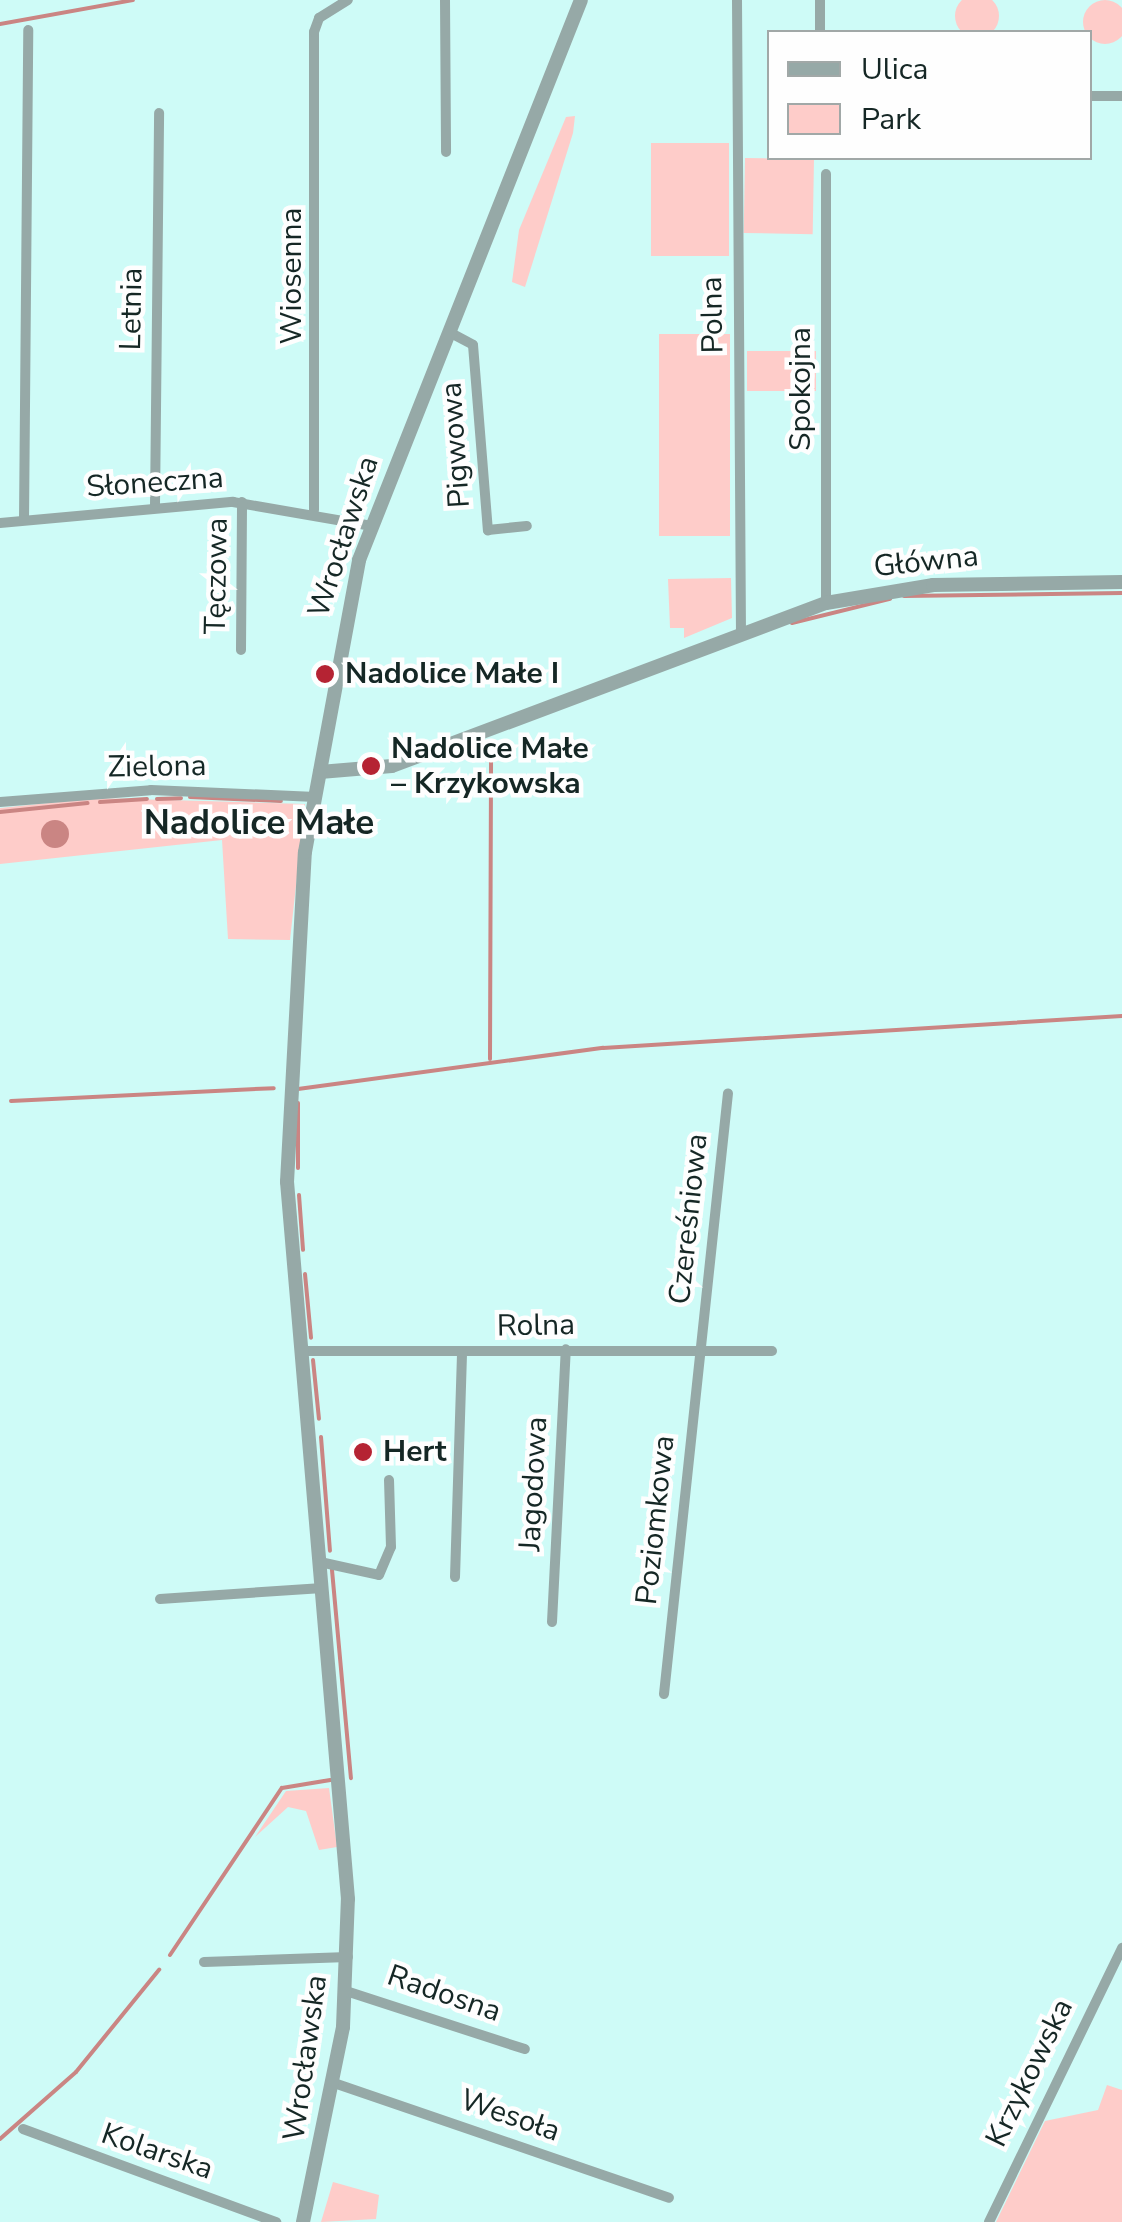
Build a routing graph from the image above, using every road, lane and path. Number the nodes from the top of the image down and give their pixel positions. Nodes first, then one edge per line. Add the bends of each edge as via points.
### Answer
1 (348, 0) edge
2 (445, 0) edge
3 (582, 0) edge
4 (737, 0) edge
5 (820, 0) edge
6 (28, 30) dead end
7 (820, 30) edge
8 (1092, 96) edge
9 (1122, 96) edge
10 (159, 113) dead end
11 (446, 152) dead end
12 (826, 174) dead end
13 (449, 332) junction
14 (242, 502) junction
15 (155, 505) junction
16 (314, 510) junction
17 (24, 520) junction
18 (0, 523) edge
19 (372, 526) junction
20 (527, 526) dead end
21 (1122, 582) edge
22 (826, 603) junction
23 (742, 630) junction
24 (241, 650) dead end
25 (320, 772) junction
26 (316, 797) junction
27 (0, 802) edge
28 (728, 1092) dead end
29 (566, 1349) junction
30 (699, 1351) junction
31 (772, 1351) dead end
32 (462, 1352) junction
33 (302, 1356) junction
34 (390, 1480) dead end
35 (320, 1562) junction
36 (455, 1578) dead end
37 (322, 1588) junction
38 (160, 1599) dead end
39 (552, 1622) dead end
40 (664, 1694) dead end
41 (1122, 1948) edge
42 (348, 1958) junction
43 (204, 1962) dead end
44 (346, 1991) junction
45 (525, 2049) dead end
46 (334, 2083) junction
47 (23, 2129) dead end
48 (669, 2198) dead end
49 (276, 2222) edge
50 (303, 2222) edge
51 (989, 2222) edge

1 - 16 street, Wiosenna via 318,18 314,32
2 - 11 street
3 - 13 street, Wrocławska
4 - 23 street, Polna
5 - 7 street
6 - 17 street
8 - 9 street
10 - 15 street, Letnia
12 - 22 street, Spokojna
13 - 19 street, Wrocławska
13 - 20 street, Pigwowa via 474,345 488,530
14 - 15 street, Słoneczna
14 - 16 street, Słoneczna
14 - 24 street, Tęczowa
15 - 17 street, Słoneczna
16 - 19 street
17 - 18 street, Słoneczna
19 - 25 street, Wrocławska via 347,598
21 - 22 street, Główna via 933,585
22 - 23 street, Główna
23 - 25 street via 392,766
25 - 26 street, Wrocławska
26 - 27 street, Zielona via 152,790
26 - 33 street, Wrocławska via 286,1102
28 - 30 street, Czereśniowa
29 - 30 street, Rolna
29 - 32 street, Rolna
29 - 39 street, Jagodowa
30 - 31 street, Rolna
30 - 40 street, Poziomkowa
32 - 33 street, Rolna
32 - 36 street
33 - 35 street, Wrocławska
34 - 35 street via 391,1547 378,1575
35 - 37 street, Wrocławska
37 - 38 street
37 - 42 street, Wrocławska
41 - 51 street, Krzykowska
42 - 43 street
42 - 44 street, Wrocławska
44 - 45 street, Radosna
44 - 46 street, Wrocławska
46 - 48 street, Wesoła
46 - 50 street, Wrocławska
47 - 49 street, Kolarska

